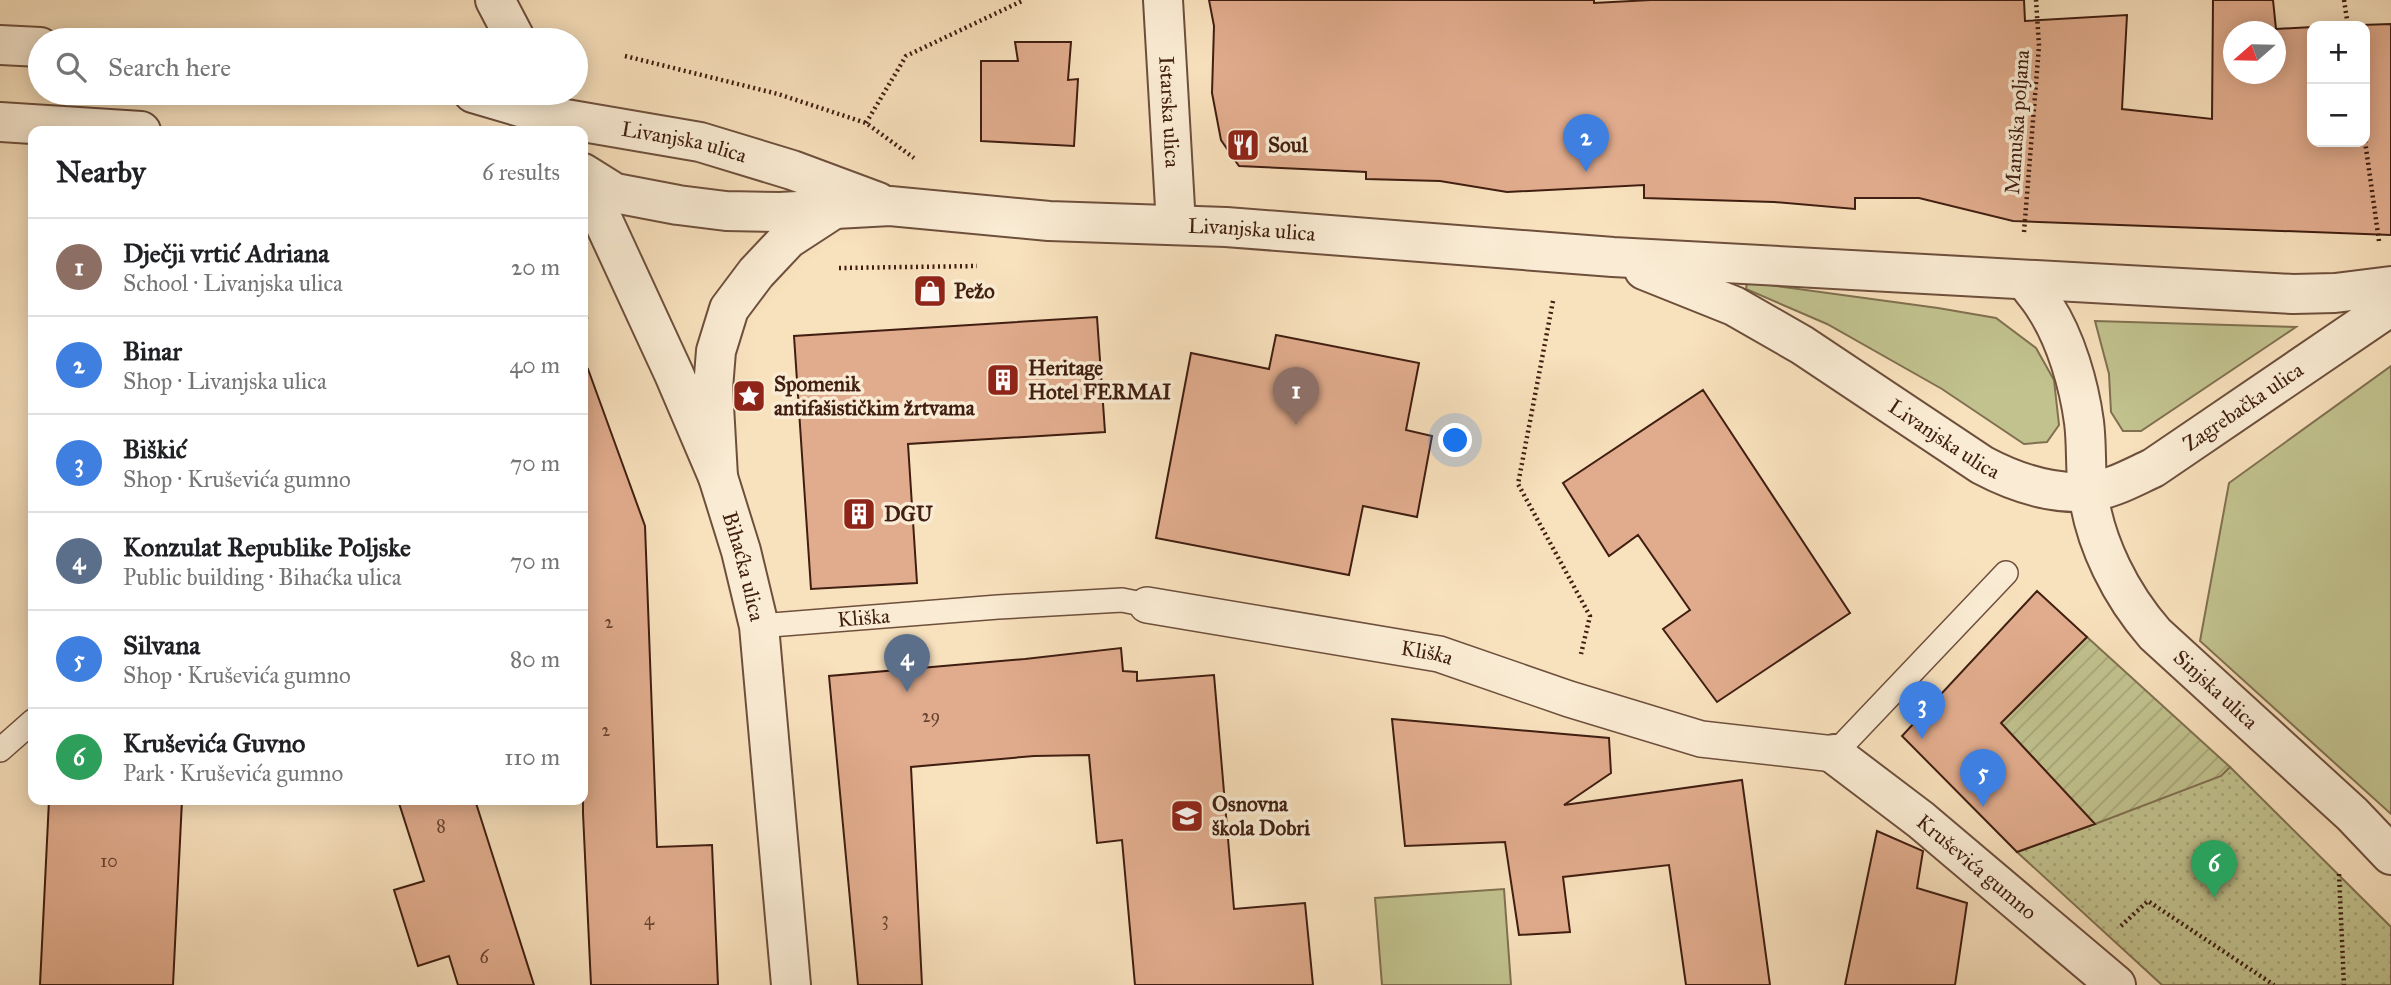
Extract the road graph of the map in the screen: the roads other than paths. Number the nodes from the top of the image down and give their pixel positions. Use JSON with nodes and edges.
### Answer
{"nodes":[{"id":1,"x":495,"y":0,"type":"edge"},
{"id":2,"x":1163,"y":0,"type":"edge"},
{"id":3,"x":510,"y":28,"type":"edge"},
{"id":4,"x":0,"y":45,"type":"edge"},
{"id":5,"x":28,"y":46,"type":"edge"},
{"id":6,"x":519,"y":105,"type":"edge"},
{"id":7,"x":553,"y":114,"type":"edge"},
{"id":8,"x":0,"y":122,"type":"edge"},
{"id":9,"x":63,"y":126,"type":"edge"},
{"id":10,"x":588,"y":178,"type":"edge"},
{"id":11,"x":588,"y":186,"type":"edge"},
{"id":12,"x":890,"y":206,"type":"junction"},
{"id":13,"x":833,"y":210,"type":"junction"},
{"id":14,"x":1176,"y":225,"type":"junction"},
{"id":15,"x":1613,"y":257,"type":"junction"},
{"id":16,"x":2026,"y":281,"type":"junction"},
{"id":17,"x":2391,"y":286,"type":"edge"},
{"id":18,"x":2391,"y":306,"type":"edge"},
{"id":19,"x":718,"y":477,"type":"junction"},
{"id":20,"x":2088,"y":493,"type":"junction"},
{"id":21,"x":2006,"y":573,"type":"dead end"},
{"id":22,"x":1147,"y":605,"type":"joint"},
{"id":23,"x":760,"y":626,"type":"junction"},
{"id":24,"x":28,"y":725,"type":"edge"},
{"id":25,"x":0,"y":750,"type":"edge"},
{"id":26,"x":1834,"y":754,"type":"junction"},
{"id":27,"x":2391,"y":855,"type":"edge"},
{"id":28,"x":790,"y":985,"type":"edge"},
{"id":29,"x":2116,"y":985,"type":"edge"}],
"edges":[{"from":1,"to":3,"type":"street"},
{"from":2,"to":14,"type":"street","name":"Istarska ulica"},
{"from":4,"to":5,"type":"street"},
{"from":6,"to":7,"type":"street","name":"Livanjska ulica"},
{"from":7,"to":12,"type":"street","name":"Livanjska ulica"},
{"from":8,"to":9,"type":"street"},
{"from":10,"to":13,"type":"street","name":"Livanjska ulica"},
{"from":11,"to":19,"type":"street","name":"Bihaćka ulica"},
{"from":12,"to":13,"type":"street","name":"Livanjska ulica"},
{"from":12,"to":14,"type":"street","name":"Livanjska ulica"},
{"from":13,"to":19,"type":"street"},
{"from":14,"to":15,"type":"street","name":"Livanjska ulica"},
{"from":15,"to":16,"type":"street","name":"Livanjska ulica"},
{"from":15,"to":20,"type":"street","name":"Livanjska ulica"},
{"from":16,"to":17,"type":"street","name":"Livanjska ulica"},
{"from":16,"to":20,"type":"street"},
{"from":18,"to":20,"type":"street","name":"Zagrebačka ulica"},
{"from":19,"to":23,"type":"street","name":"Bihaćka ulica"},
{"from":20,"to":27,"type":"street","name":"Sinjska ulica"},
{"from":21,"to":26,"type":"lane"},
{"from":22,"to":23,"type":"lane","name":"Kliška"},
{"from":22,"to":26,"type":"street","name":"Kliška"},
{"from":23,"to":28,"type":"street","name":"Bihaćka ulica"},
{"from":24,"to":25,"type":"lane"},
{"from":26,"to":29,"type":"street","name":"Kruševića gumno"}]}
